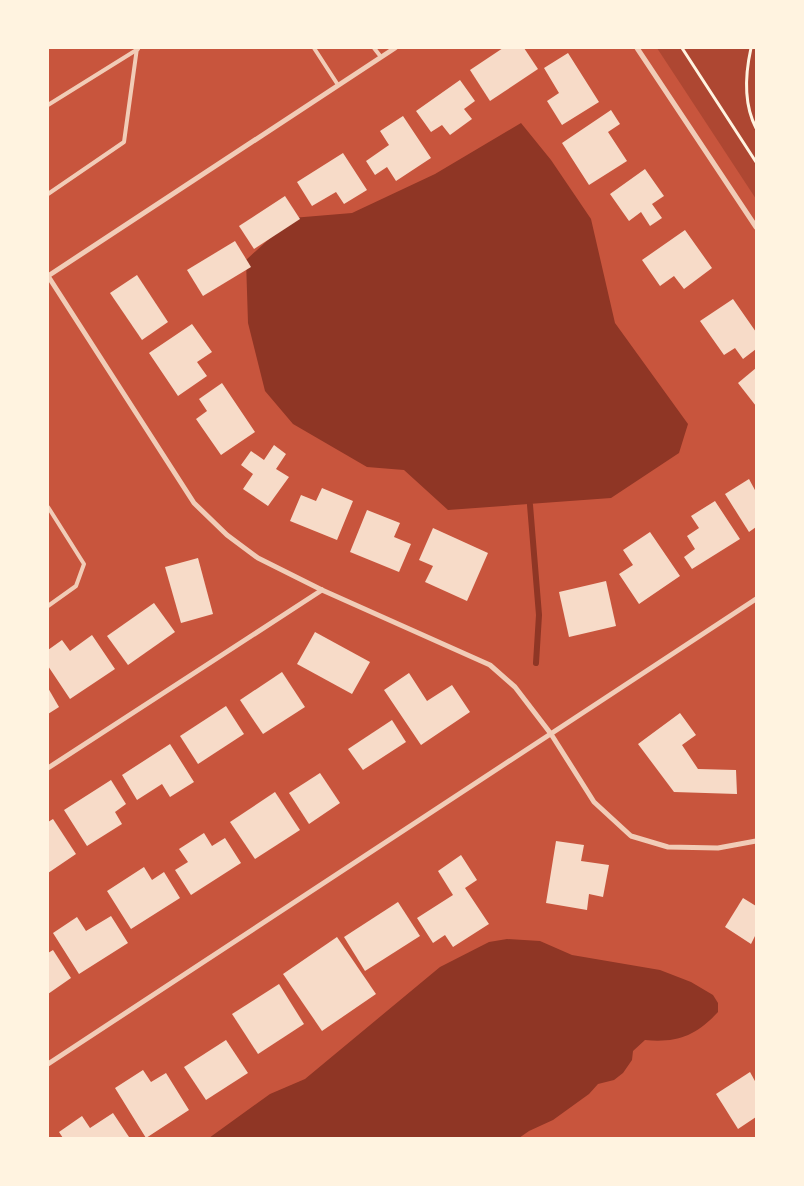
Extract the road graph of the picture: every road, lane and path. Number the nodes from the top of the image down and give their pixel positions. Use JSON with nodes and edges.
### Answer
{"nodes":[{"id":1,"x":138,"y":48,"type":"edge"},
{"id":2,"x":314,"y":48,"type":"edge"},
{"id":3,"x":374,"y":48,"type":"edge"},
{"id":4,"x":395,"y":48,"type":"edge"},
{"id":5,"x":637,"y":48,"type":"edge"},
{"id":6,"x":682,"y":48,"type":"edge"},
{"id":7,"x":751,"y":48,"type":"edge"},
{"id":8,"x":381,"y":57,"type":"junction"},
{"id":9,"x":338,"y":85,"type":"junction"},
{"id":10,"x":48,"y":105,"type":"edge"},
{"id":11,"x":756,"y":128,"type":"edge"},
{"id":12,"x":756,"y":162,"type":"edge"},
{"id":13,"x":48,"y":194,"type":"edge"},
{"id":14,"x":756,"y":227,"type":"edge"},
{"id":15,"x":48,"y":276,"type":"edge"},
{"id":16,"x":48,"y":507,"type":"edge"},
{"id":17,"x":322,"y":590,"type":"junction"},
{"id":18,"x":756,"y":599,"type":"edge"},
{"id":19,"x":48,"y":606,"type":"edge"},
{"id":20,"x":551,"y":734,"type":"junction"},
{"id":21,"x":48,"y":768,"type":"edge"},
{"id":22,"x":756,"y":841,"type":"edge"},
{"id":23,"x":48,"y":1064,"type":"edge"}],
"edges":[{"from":1,"to":10,"type":"lane"},
{"from":1,"to":13,"type":"lane"},
{"from":2,"to":9,"type":"lane"},
{"from":3,"to":8,"type":"lane"},
{"from":4,"to":8,"type":"street"},
{"from":5,"to":14,"type":"street"},
{"from":6,"to":12,"type":"path"},
{"from":7,"to":11,"type":"path"},
{"from":8,"to":9,"type":"street"},
{"from":9,"to":15,"type":"street"},
{"from":15,"to":17,"type":"street"},
{"from":16,"to":19,"type":"lane"},
{"from":17,"to":20,"type":"street"},
{"from":17,"to":21,"type":"street"},
{"from":18,"to":20,"type":"street"},
{"from":20,"to":22,"type":"street"},
{"from":20,"to":23,"type":"street"}]}
